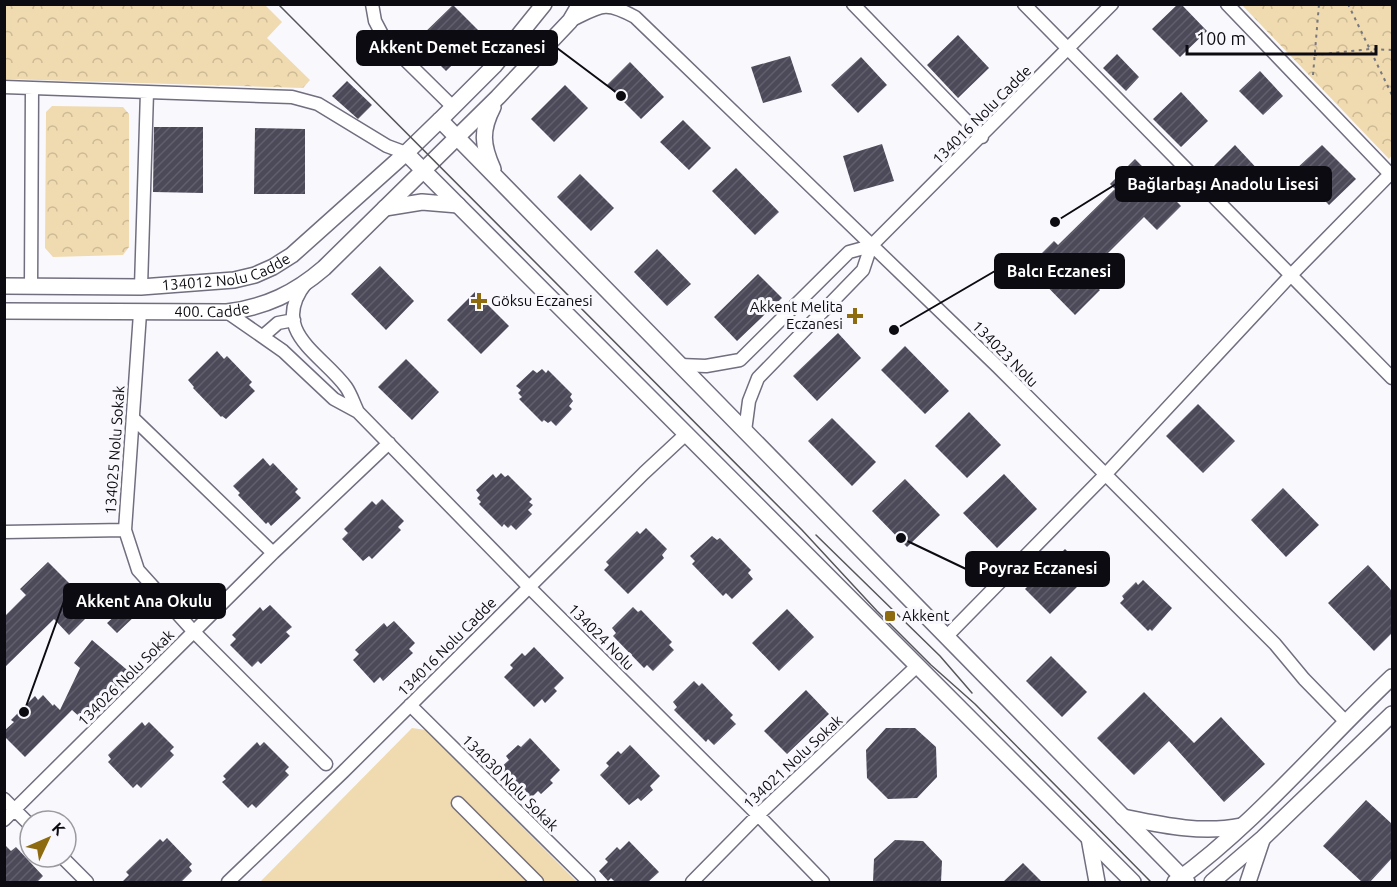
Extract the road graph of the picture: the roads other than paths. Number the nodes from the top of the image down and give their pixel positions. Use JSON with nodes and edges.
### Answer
{"nodes":[{"id":1,"x":372,"y":4,"type":"edge"},
{"id":2,"x":544,"y":4,"type":"edge"},
{"id":3,"x":580,"y":4,"type":"edge"},
{"id":4,"x":629,"y":4,"type":"edge"},
{"id":5,"x":853,"y":4,"type":"edge"},
{"id":6,"x":1024,"y":4,"type":"edge"},
{"id":7,"x":1112,"y":4,"type":"edge"},
{"id":8,"x":1227,"y":4,"type":"edge"},
{"id":9,"x":635,"y":17,"type":"junction"},
{"id":10,"x":570,"y":21,"type":"junction"},
{"id":11,"x":1069,"y":49,"type":"junction"},
{"id":12,"x":4,"y":87,"type":"edge"},
{"id":13,"x":32,"y":88,"type":"junction"},
{"id":14,"x":147,"y":92,"type":"junction"},
{"id":15,"x":498,"y":97,"type":"junction"},
{"id":16,"x":453,"y":107,"type":"junction"},
{"id":17,"x":440,"y":120,"type":"junction"},
{"id":18,"x":456,"y":137,"type":"junction"},
{"id":19,"x":982,"y":137,"type":"junction"},
{"id":20,"x":406,"y":153,"type":"junction"},
{"id":21,"x":424,"y":171,"type":"junction"},
{"id":22,"x":1391,"y":173,"type":"edge"},
{"id":23,"x":498,"y":180,"type":"junction"},
{"id":24,"x":458,"y":205,"type":"junction"},
{"id":25,"x":385,"y":208,"type":"junction"},
{"id":26,"x":871,"y":246,"type":"junction"},
{"id":27,"x":1291,"y":275,"type":"junction"},
{"id":28,"x":306,"y":283,"type":"junction"},
{"id":29,"x":4,"y":286,"type":"edge"},
{"id":30,"x":31,"y":287,"type":"junction"},
{"id":31,"x":141,"y":287,"type":"junction"},
{"id":32,"x":4,"y":311,"type":"edge"},
{"id":33,"x":227,"y":312,"type":"junction"},
{"id":34,"x":140,"y":313,"type":"junction"},
{"id":35,"x":294,"y":320,"type":"junction"},
{"id":36,"x":263,"y":336,"type":"junction"},
{"id":37,"x":680,"y":365,"type":"junction"},
{"id":38,"x":1392,"y":378,"type":"edge"},
{"id":39,"x":358,"y":412,"type":"junction"},
{"id":40,"x":132,"y":418,"type":"junction"},
{"id":41,"x":745,"y":431,"type":"junction"},
{"id":42,"x":687,"y":433,"type":"junction"},
{"id":43,"x":389,"y":443,"type":"junction"},
{"id":44,"x":1104,"y":476,"type":"junction"},
{"id":45,"x":125,"y":530,"type":"junction"},
{"id":46,"x":4,"y":532,"type":"edge"},
{"id":47,"x":273,"y":554,"type":"junction"},
{"id":48,"x":529,"y":587,"type":"junction"},
{"id":49,"x":194,"y":632,"type":"junction"},
{"id":50,"x":946,"y":637,"type":"junction"},
{"id":51,"x":916,"y":667,"type":"junction"},
{"id":52,"x":1392,"y":677,"type":"edge"},
{"id":53,"x":410,"y":705,"type":"junction"},
{"id":54,"x":1392,"y":714,"type":"edge"},
{"id":55,"x":1345,"y":721,"type":"junction"},
{"id":56,"x":326,"y":764,"type":"dead end"},
{"id":57,"x":4,"y":799,"type":"edge"},
{"id":58,"x":458,"y":803,"type":"dead end"},
{"id":59,"x":15,"y":810,"type":"junction"},
{"id":60,"x":18,"y":813,"type":"edge"},
{"id":61,"x":758,"y":815,"type":"junction"},
{"id":62,"x":1123,"y":817,"type":"junction"},
{"id":63,"x":4,"y":820,"type":"edge"},
{"id":64,"x":1244,"y":825,"type":"junction"},
{"id":65,"x":1089,"y":838,"type":"junction"},
{"id":66,"x":1263,"y":838,"type":"junction"},
{"id":67,"x":74,"y":869,"type":"edge"},
{"id":68,"x":1181,"y":881,"type":"edge"},
{"id":69,"x":87,"y":882,"type":"edge"},
{"id":70,"x":228,"y":882,"type":"edge"},
{"id":71,"x":537,"y":882,"type":"edge"},
{"id":72,"x":588,"y":882,"type":"edge"},
{"id":73,"x":692,"y":882,"type":"edge"},
{"id":74,"x":823,"y":882,"type":"edge"},
{"id":75,"x":1097,"y":882,"type":"edge"},
{"id":76,"x":1133,"y":882,"type":"edge"},
{"id":77,"x":1212,"y":882,"type":"edge"},
{"id":78,"x":1248,"y":882,"type":"edge"}],
"edges":[{"from":1,"to":16,"type":"street"},
{"from":2,"to":16,"type":"main road","name":"134012 Nolu Cadde"},
{"from":3,"to":10,"type":"main road"},
{"from":4,"to":9,"type":"street"},
{"from":5,"to":19,"type":"street"},
{"from":6,"to":11,"type":"street"},
{"from":7,"to":11,"type":"street","name":"134016 Nolu Cadde"},
{"from":8,"to":22,"type":"street"},
{"from":9,"to":10,"type":"street"},
{"from":9,"to":26,"type":"street","name":"134023 Nolu"},
{"from":10,"to":15,"type":"main road"},
{"from":11,"to":19,"type":"street","name":"134016 Nolu Cadde"},
{"from":11,"to":27,"type":"street"},
{"from":12,"to":13,"type":"street"},
{"from":13,"to":14,"type":"street"},
{"from":13,"to":30,"type":"street"},
{"from":14,"to":20,"type":"street"},
{"from":14,"to":31,"type":"street"},
{"from":15,"to":18,"type":"main road","name":"400. Cadde"},
{"from":15,"to":23,"type":"main road"},
{"from":16,"to":17,"type":"main road","name":"134012 Nolu Cadde"},
{"from":17,"to":18,"type":"main road"},
{"from":17,"to":20,"type":"main road","name":"134012 Nolu Cadde"},
{"from":18,"to":21,"type":"main road","name":"400. Cadde"},
{"from":18,"to":23,"type":"main road"},
{"from":19,"to":26,"type":"street","name":"134016 Nolu Cadde"},
{"from":20,"to":21,"type":"main road"},
{"from":20,"to":31,"type":"main road","name":"134012 Nolu Cadde"},
{"from":21,"to":24,"type":"main road"},
{"from":21,"to":25,"type":"main road","name":"400. Cadde"},
{"from":22,"to":27,"type":"street"},
{"from":23,"to":37,"type":"main road"},
{"from":24,"to":25,"type":"main road"},
{"from":24,"to":42,"type":"main road"},
{"from":25,"to":28,"type":"main road","name":"400. Cadde"},
{"from":26,"to":37,"type":"street"},
{"from":26,"to":41,"type":"street"},
{"from":26,"to":44,"type":"street","name":"134023 Nolu"},
{"from":27,"to":38,"type":"street"},
{"from":27,"to":44,"type":"street"},
{"from":28,"to":33,"type":"main road","name":"400. Cadde"},
{"from":28,"to":35,"type":"street"},
{"from":29,"to":30,"type":"main road","name":"134012 Nolu Cadde"},
{"from":30,"to":31,"type":"main road","name":"134012 Nolu Cadde"},
{"from":32,"to":34,"type":"main road","name":"400. Cadde"},
{"from":33,"to":34,"type":"main road","name":"400. Cadde"},
{"from":33,"to":36,"type":"street","name":"134024 Nolu"},
{"from":34,"to":40,"type":"street","name":"134025 Nolu Sokak"},
{"from":35,"to":36,"type":"street"},
{"from":35,"to":39,"type":"street","name":"134024 Nolu"},
{"from":36,"to":39,"type":"street","name":"134024 Nolu"},
{"from":37,"to":41,"type":"main road"},
{"from":39,"to":43,"type":"street","name":"134024 Nolu"},
{"from":40,"to":45,"type":"street","name":"134025 Nolu Sokak"},
{"from":40,"to":47,"type":"street"},
{"from":41,"to":50,"type":"main road"},
{"from":42,"to":48,"type":"street","name":"134016 Nolu Cadde"},
{"from":42,"to":51,"type":"main road"},
{"from":43,"to":47,"type":"street","name":"134026 Nolu Sokak"},
{"from":43,"to":48,"type":"street","name":"134024 Nolu"},
{"from":44,"to":50,"type":"street"},
{"from":44,"to":55,"type":"street","name":"134023 Nolu"},
{"from":45,"to":46,"type":"street"},
{"from":45,"to":49,"type":"street","name":"134025 Nolu Sokak"},
{"from":47,"to":49,"type":"street","name":"134026 Nolu Sokak"},
{"from":48,"to":53,"type":"street","name":"134016 Nolu Cadde"},
{"from":48,"to":61,"type":"street","name":"134024 Nolu"},
{"from":49,"to":56,"type":"street","name":"134025 Nolu Sokak"},
{"from":49,"to":59,"type":"street","name":"134026 Nolu Sokak"},
{"from":50,"to":62,"type":"main road"},
{"from":51,"to":61,"type":"street","name":"134021 Nolu Sokak"},
{"from":51,"to":65,"type":"main road"},
{"from":52,"to":55,"type":"main road"},
{"from":53,"to":70,"type":"street","name":"134016 Nolu Cadde"},
{"from":53,"to":72,"type":"street","name":"134030 Nolu Sokak"},
{"from":54,"to":66,"type":"main road"},
{"from":55,"to":64,"type":"main road"},
{"from":57,"to":59,"type":"street"},
{"from":58,"to":71,"type":"street"},
{"from":59,"to":60,"type":"street"},
{"from":59,"to":63,"type":"street","name":"134026 Nolu Sokak"},
{"from":61,"to":73,"type":"street","name":"134021 Nolu Sokak"},
{"from":61,"to":74,"type":"street","name":"134024 Nolu"},
{"from":62,"to":64,"type":"main road"},
{"from":62,"to":68,"type":"main road"},
{"from":64,"to":68,"type":"main road"},
{"from":65,"to":75,"type":"main road"},
{"from":65,"to":76,"type":"main road"},
{"from":66,"to":77,"type":"main road"},
{"from":66,"to":78,"type":"main road"},
{"from":67,"to":69,"type":"street"}]}
